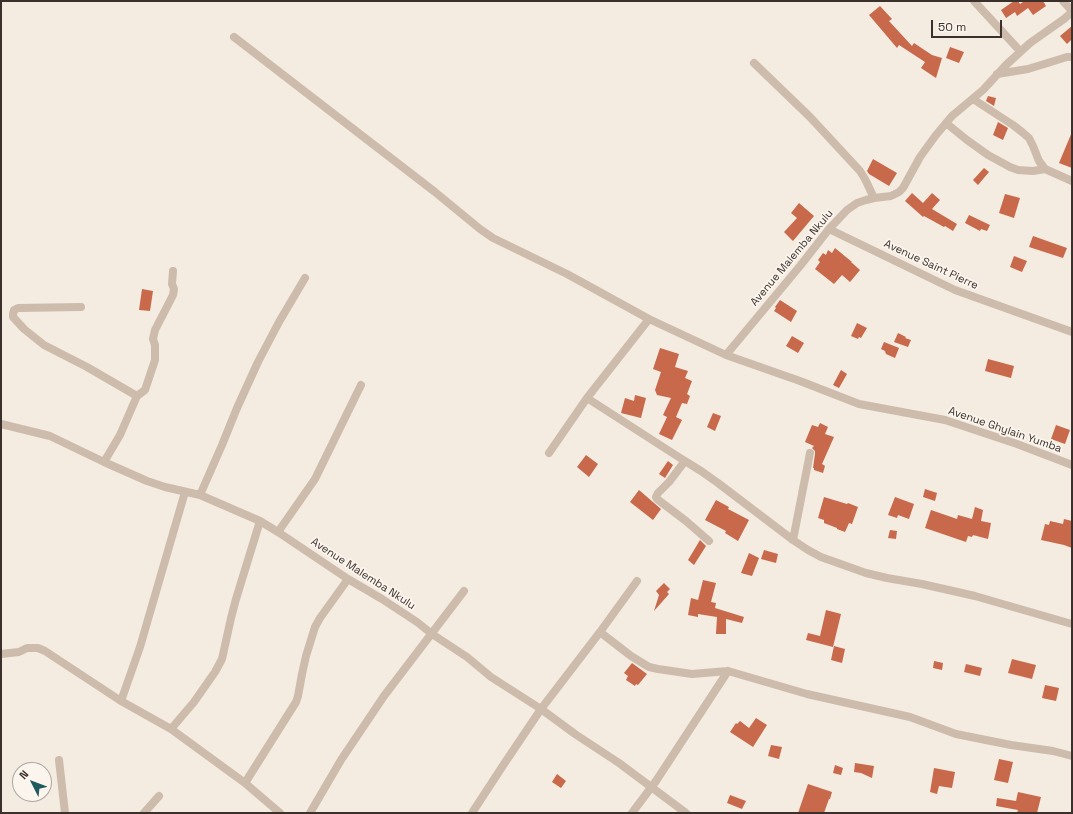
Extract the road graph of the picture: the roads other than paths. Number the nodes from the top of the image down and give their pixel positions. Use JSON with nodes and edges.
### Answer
{"nodes":[{"id":1,"x":974,"y":1,"type":"edge"},
{"id":2,"x":1063,"y":1,"type":"edge"},
{"id":3,"x":1072,"y":11,"type":"edge"},
{"id":4,"x":234,"y":37,"type":"dead end"},
{"id":5,"x":1020,"y":51,"type":"junction"},
{"id":6,"x":1072,"y":57,"type":"edge"},
{"id":7,"x":754,"y":62,"type":"dead end"},
{"id":8,"x":997,"y":74,"type":"junction"},
{"id":9,"x":973,"y":99,"type":"junction"},
{"id":10,"x":946,"y":123,"type":"junction"},
{"id":11,"x":1045,"y":169,"type":"junction"},
{"id":12,"x":1072,"y":181,"type":"edge"},
{"id":13,"x":874,"y":198,"type":"junction"},
{"id":14,"x":828,"y":229,"type":"junction"},
{"id":15,"x":173,"y":271,"type":"dead end"},
{"id":16,"x":305,"y":278,"type":"dead end"},
{"id":17,"x":81,"y":307,"type":"dead end"},
{"id":18,"x":649,"y":319,"type":"junction"},
{"id":19,"x":1072,"y":332,"type":"edge"},
{"id":20,"x":726,"y":355,"type":"junction"},
{"id":21,"x":361,"y":385,"type":"dead end"},
{"id":22,"x":137,"y":396,"type":"junction"},
{"id":23,"x":587,"y":398,"type":"junction"},
{"id":24,"x":1,"y":424,"type":"edge"},
{"id":25,"x":549,"y":453,"type":"dead end"},
{"id":26,"x":810,"y":453,"type":"dead end"},
{"id":27,"x":685,"y":461,"type":"junction"},
{"id":28,"x":104,"y":462,"type":"junction"},
{"id":29,"x":1072,"y":465,"type":"edge"},
{"id":30,"x":185,"y":492,"type":"junction"},
{"id":31,"x":200,"y":495,"type":"junction"},
{"id":32,"x":260,"y":521,"type":"junction"},
{"id":33,"x":278,"y":532,"type":"junction"},
{"id":34,"x":793,"y":540,"type":"junction"},
{"id":35,"x":709,"y":541,"type":"dead end"},
{"id":36,"x":348,"y":579,"type":"junction"},
{"id":37,"x":636,"y":581,"type":"dead end"},
{"id":38,"x":464,"y":591,"type":"dead end"},
{"id":39,"x":1072,"y":624,"type":"edge"},
{"id":40,"x":600,"y":632,"type":"junction"},
{"id":41,"x":432,"y":634,"type":"junction"},
{"id":42,"x":1,"y":654,"type":"edge"},
{"id":43,"x":728,"y":671,"type":"junction"},
{"id":44,"x":121,"y":701,"type":"junction"},
{"id":45,"x":541,"y":709,"type":"junction"},
{"id":46,"x":171,"y":729,"type":"junction"},
{"id":47,"x":1072,"y":756,"type":"edge"},
{"id":48,"x":59,"y":760,"type":"dead end"},
{"id":49,"x":245,"y":783,"type":"junction"},
{"id":50,"x":652,"y":787,"type":"junction"},
{"id":51,"x":159,"y":796,"type":"dead end"},
{"id":52,"x":65,"y":813,"type":"edge"},
{"id":53,"x":144,"y":813,"type":"edge"},
{"id":54,"x":280,"y":813,"type":"edge"},
{"id":55,"x":310,"y":813,"type":"edge"},
{"id":56,"x":472,"y":813,"type":"edge"},
{"id":57,"x":632,"y":813,"type":"edge"},
{"id":58,"x":686,"y":813,"type":"edge"}],
"edges":[{"from":1,"to":5,"type":"street"},
{"from":2,"to":3,"type":"street"},
{"from":3,"to":5,"type":"street","name":"Avenue Malemba Nkulu"},
{"from":4,"to":18,"type":"street","name":"Avenue Ghylain Yumba"},
{"from":5,"to":8,"type":"street","name":"Avenue Malemba Nkulu"},
{"from":6,"to":8,"type":"street"},
{"from":7,"to":13,"type":"street"},
{"from":8,"to":9,"type":"street","name":"Avenue Malemba Nkulu"},
{"from":9,"to":10,"type":"street","name":"Avenue Malemba Nkulu"},
{"from":9,"to":11,"type":"street"},
{"from":10,"to":11,"type":"street"},
{"from":10,"to":13,"type":"street","name":"Avenue Malemba Nkulu"},
{"from":11,"to":12,"type":"street"},
{"from":13,"to":14,"type":"street","name":"Avenue Malemba Nkulu"},
{"from":14,"to":19,"type":"street","name":"Avenue Saint Pierre"},
{"from":14,"to":20,"type":"street","name":"Avenue Malemba Nkulu"},
{"from":15,"to":22,"type":"street"},
{"from":16,"to":31,"type":"street"},
{"from":17,"to":22,"type":"street"},
{"from":18,"to":20,"type":"street","name":"Avenue Ghylain Yumba"},
{"from":18,"to":23,"type":"street"},
{"from":20,"to":29,"type":"street","name":"Avenue Ghylain Yumba"},
{"from":21,"to":33,"type":"street"},
{"from":22,"to":28,"type":"street"},
{"from":23,"to":25,"type":"street"},
{"from":23,"to":27,"type":"street"},
{"from":24,"to":28,"type":"street","name":"Avenue Malemba Nkulu"},
{"from":26,"to":34,"type":"street"},
{"from":27,"to":34,"type":"street"},
{"from":27,"to":35,"type":"street"},
{"from":28,"to":30,"type":"street","name":"Avenue Malemba Nkulu"},
{"from":30,"to":31,"type":"street","name":"Avenue Malemba Nkulu"},
{"from":30,"to":44,"type":"street"},
{"from":31,"to":32,"type":"street","name":"Avenue Malemba Nkulu"},
{"from":32,"to":33,"type":"street","name":"Avenue Malemba Nkulu"},
{"from":32,"to":46,"type":"street"},
{"from":33,"to":36,"type":"street","name":"Avenue Malemba Nkulu"},
{"from":34,"to":39,"type":"street"},
{"from":36,"to":41,"type":"street","name":"Avenue Malemba Nkulu"},
{"from":36,"to":49,"type":"street"},
{"from":37,"to":40,"type":"street"},
{"from":38,"to":41,"type":"street"},
{"from":40,"to":43,"type":"street"},
{"from":40,"to":45,"type":"street"},
{"from":41,"to":45,"type":"street","name":"Avenue Malemba Nkulu"},
{"from":41,"to":55,"type":"street"},
{"from":42,"to":44,"type":"street"},
{"from":43,"to":47,"type":"street"},
{"from":43,"to":50,"type":"street"},
{"from":44,"to":46,"type":"street"},
{"from":45,"to":50,"type":"street","name":"Avenue Malemba Nkulu"},
{"from":45,"to":56,"type":"street"},
{"from":46,"to":49,"type":"street"},
{"from":48,"to":52,"type":"street"},
{"from":49,"to":54,"type":"street"},
{"from":50,"to":57,"type":"street"},
{"from":50,"to":58,"type":"street","name":"Avenue Malemba Nkulu"},
{"from":51,"to":53,"type":"street"}]}
